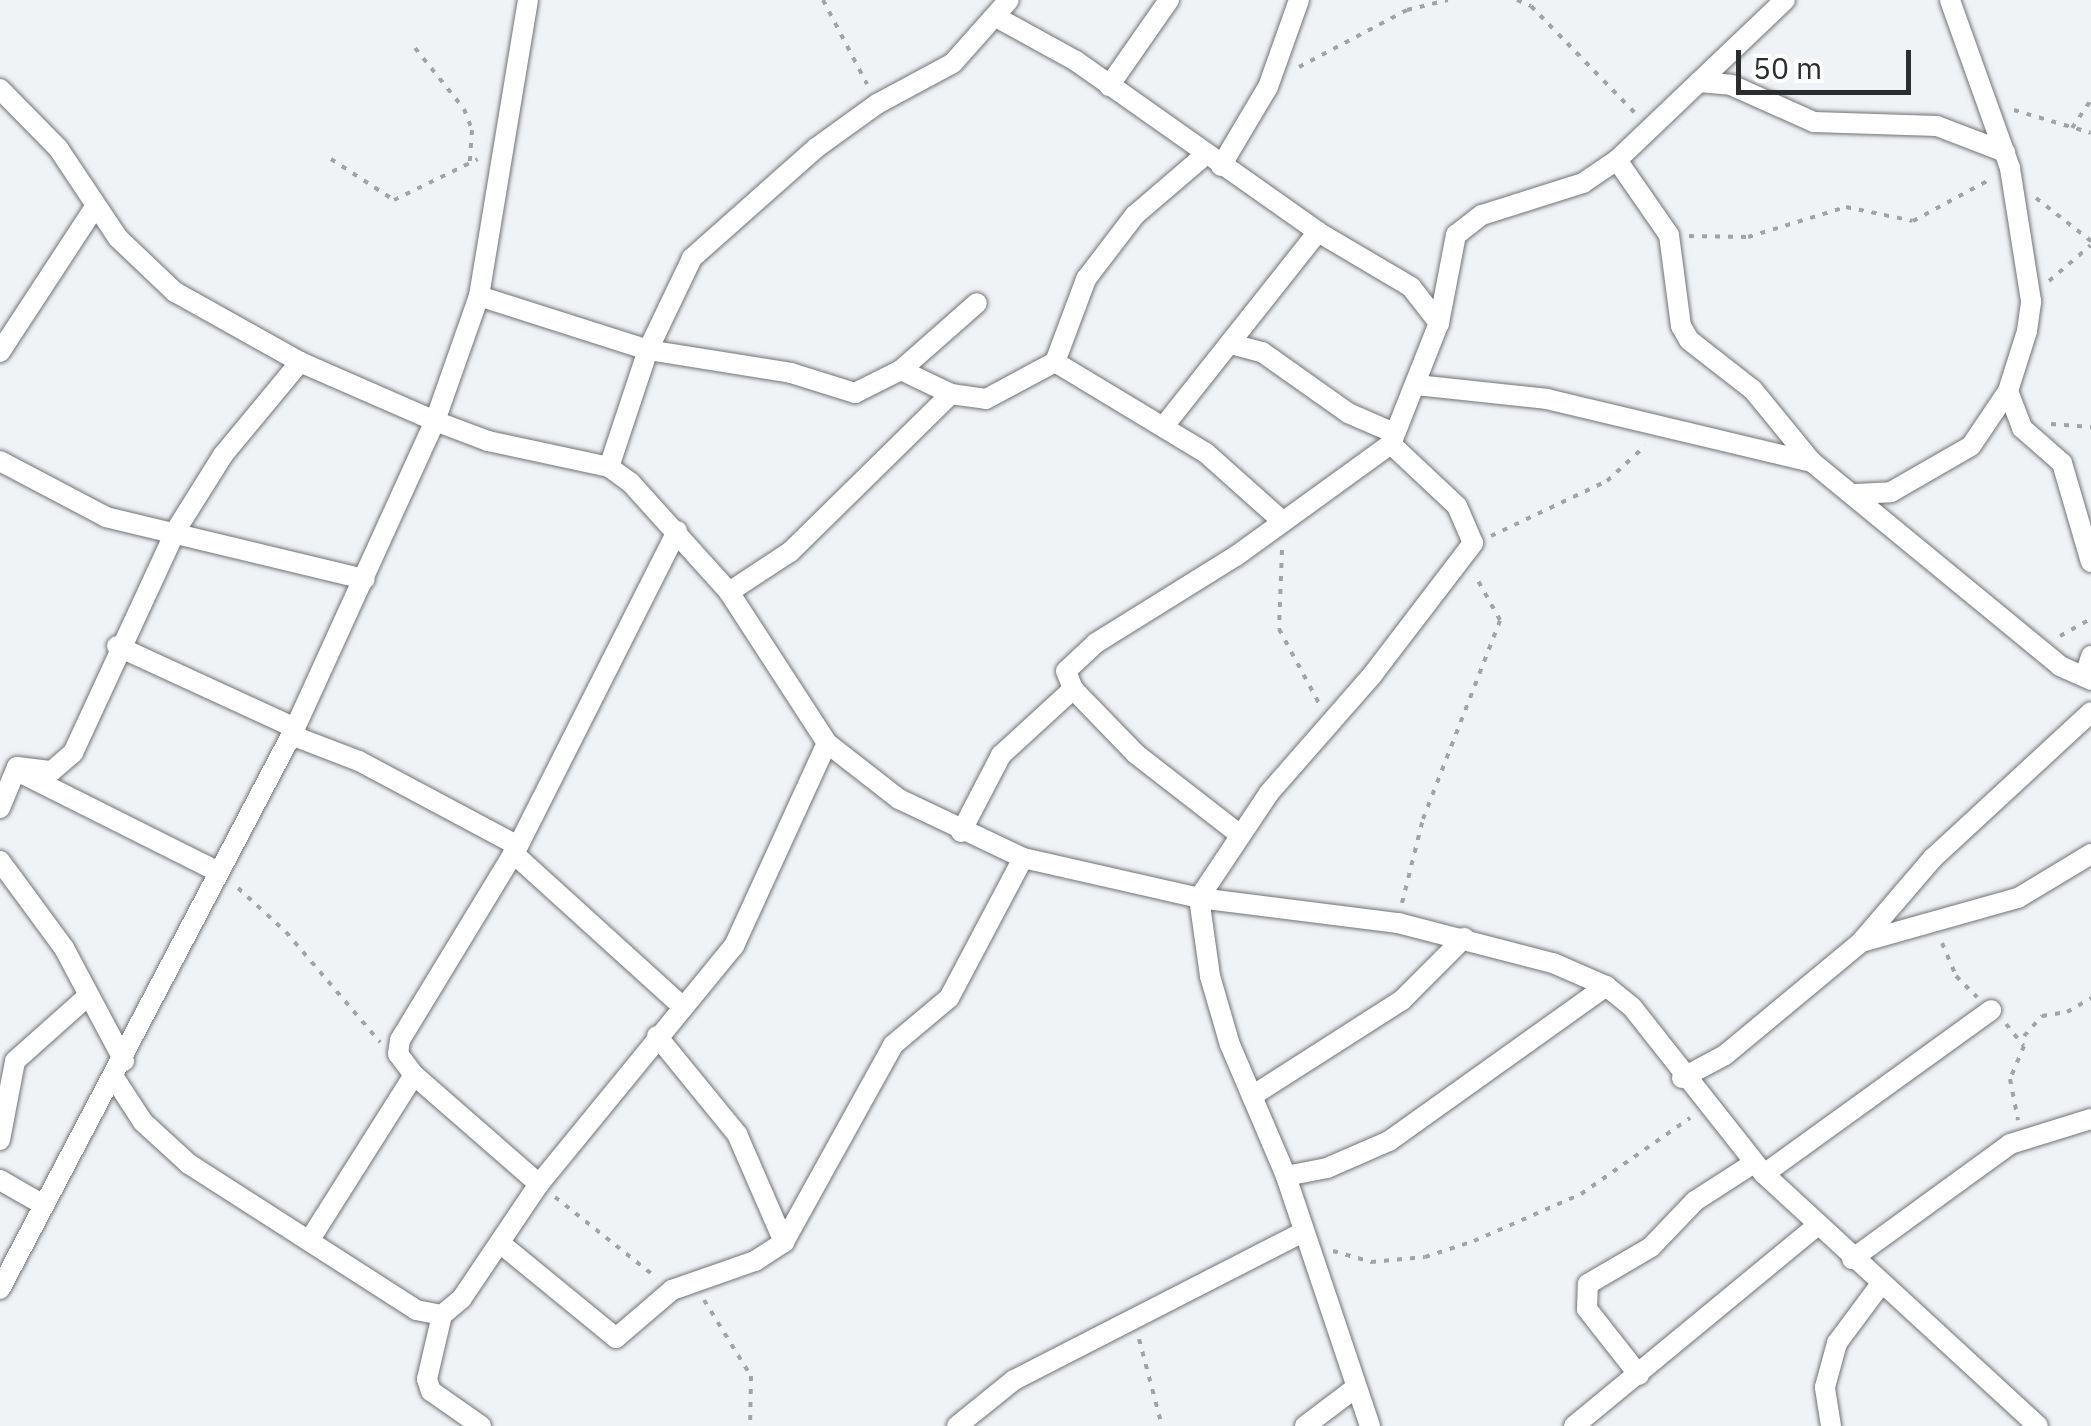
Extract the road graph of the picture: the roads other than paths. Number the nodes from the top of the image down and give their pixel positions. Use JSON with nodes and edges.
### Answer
{"nodes":[{"id":1,"x":528,"y":0,"type":"edge"},
{"id":2,"x":1169,"y":0,"type":"edge"},
{"id":3,"x":1299,"y":0,"type":"edge"},
{"id":4,"x":1785,"y":0,"type":"edge"},
{"id":5,"x":1950,"y":0,"type":"edge"},
{"id":6,"x":1003,"y":9,"type":"edge"},
{"id":7,"x":1698,"y":82,"type":"junction"},
{"id":8,"x":1110,"y":86,"type":"junction"},
{"id":9,"x":0,"y":90,"type":"edge"},
{"id":10,"x":1617,"y":160,"type":"junction"},
{"id":11,"x":1213,"y":161,"type":"junction"},
{"id":12,"x":2009,"y":166,"type":"junction"},
{"id":13,"x":95,"y":206,"type":"junction"},
{"id":14,"x":1318,"y":232,"type":"junction"},
{"id":15,"x":479,"y":296,"type":"junction"},
{"id":16,"x":977,"y":303,"type":"dead end"},
{"id":17,"x":1439,"y":323,"type":"junction"},
{"id":18,"x":1235,"y":345,"type":"junction"},
{"id":19,"x":648,"y":350,"type":"junction"},
{"id":20,"x":0,"y":352,"type":"edge"},
{"id":21,"x":300,"y":362,"type":"junction"},
{"id":22,"x":1055,"y":362,"type":"junction"},
{"id":23,"x":901,"y":370,"type":"junction"},
{"id":24,"x":1418,"y":386,"type":"junction"},
{"id":25,"x":2008,"y":391,"type":"junction"},
{"id":26,"x":951,"y":394,"type":"junction"},
{"id":27,"x":434,"y":421,"type":"junction"},
{"id":28,"x":1164,"y":426,"type":"junction"},
{"id":29,"x":1392,"y":439,"type":"junction"},
{"id":30,"x":0,"y":460,"type":"edge"},
{"id":31,"x":1812,"y":462,"type":"junction"},
{"id":32,"x":609,"y":467,"type":"junction"},
{"id":33,"x":1856,"y":494,"type":"junction"},
{"id":34,"x":1280,"y":520,"type":"junction"},
{"id":35,"x":176,"y":530,"type":"junction"},
{"id":36,"x":676,"y":532,"type":"junction"},
{"id":37,"x":2091,"y":562,"type":"edge"},
{"id":38,"x":365,"y":579,"type":"junction"},
{"id":39,"x":729,"y":592,"type":"junction"},
{"id":40,"x":117,"y":646,"type":"junction"},
{"id":41,"x":2089,"y":671,"type":"edge"},
{"id":42,"x":1072,"y":689,"type":"junction"},
{"id":43,"x":2091,"y":712,"type":"edge"},
{"id":44,"x":293,"y":731,"type":"junction"},
{"id":45,"x":827,"y":743,"type":"junction"},
{"id":46,"x":15,"y":770,"type":"junction"},
{"id":47,"x":0,"y":808,"type":"edge"},
{"id":48,"x":962,"y":832,"type":"junction"},
{"id":49,"x":1239,"y":834,"type":"junction"},
{"id":50,"x":516,"y":849,"type":"junction"},
{"id":51,"x":2091,"y":854,"type":"edge"},
{"id":52,"x":1023,"y":858,"type":"junction"},
{"id":53,"x":0,"y":860,"type":"edge"},
{"id":54,"x":2080,"y":870,"type":"edge"},
{"id":55,"x":218,"y":872,"type":"junction"},
{"id":56,"x":1199,"y":898,"type":"junction"},
{"id":57,"x":1464,"y":938,"type":"junction"},
{"id":58,"x":1861,"y":942,"type":"junction"},
{"id":59,"x":1606,"y":986,"type":"junction"},
{"id":60,"x":89,"y":996,"type":"junction"},
{"id":61,"x":682,"y":1006,"type":"junction"},
{"id":62,"x":1991,"y":1010,"type":"dead end"},
{"id":63,"x":657,"y":1036,"type":"junction"},
{"id":64,"x":119,"y":1070,"type":"junction"},
{"id":65,"x":414,"y":1075,"type":"junction"},
{"id":66,"x":1682,"y":1078,"type":"junction"},
{"id":67,"x":1252,"y":1096,"type":"junction"},
{"id":68,"x":2091,"y":1119,"type":"edge"},
{"id":69,"x":0,"y":1140,"type":"edge"},
{"id":70,"x":1759,"y":1169,"type":"junction"},
{"id":71,"x":1286,"y":1176,"type":"junction"},
{"id":72,"x":0,"y":1180,"type":"edge"},
{"id":73,"x":539,"y":1184,"type":"junction"},
{"id":74,"x":40,"y":1203,"type":"junction"},
{"id":75,"x":1817,"y":1226,"type":"junction"},
{"id":76,"x":1304,"y":1235,"type":"junction"},
{"id":77,"x":310,"y":1241,"type":"junction"},
{"id":78,"x":500,"y":1242,"type":"junction"},
{"id":79,"x":784,"y":1242,"type":"junction"},
{"id":80,"x":1852,"y":1258,"type":"junction"},
{"id":81,"x":1880,"y":1285,"type":"junction"},
{"id":82,"x":0,"y":1289,"type":"edge"},
{"id":83,"x":442,"y":1316,"type":"junction"},
{"id":84,"x":1640,"y":1375,"type":"junction"},
{"id":85,"x":1354,"y":1389,"type":"junction"},
{"id":86,"x":480,"y":1426,"type":"edge"},
{"id":87,"x":957,"y":1426,"type":"edge"},
{"id":88,"x":1306,"y":1426,"type":"edge"},
{"id":89,"x":1370,"y":1426,"type":"edge"},
{"id":90,"x":1574,"y":1426,"type":"edge"},
{"id":91,"x":1831,"y":1426,"type":"edge"},
{"id":92,"x":2038,"y":1426,"type":"edge"}],
"edges":[{"from":1,"to":15,"type":"street"},
{"from":2,"to":8,"type":"street"},
{"from":3,"to":11,"type":"street"},
{"from":4,"to":7,"type":"street"},
{"from":5,"to":12,"type":"street"},
{"from":6,"to":8,"type":"street"},
{"from":6,"to":19,"type":"street"},
{"from":7,"to":10,"type":"street"},
{"from":7,"to":12,"type":"street"},
{"from":8,"to":11,"type":"street"},
{"from":9,"to":13,"type":"street"},
{"from":10,"to":17,"type":"street"},
{"from":10,"to":31,"type":"street"},
{"from":11,"to":14,"type":"street"},
{"from":11,"to":22,"type":"street"},
{"from":12,"to":25,"type":"street"},
{"from":13,"to":20,"type":"street"},
{"from":13,"to":21,"type":"street"},
{"from":14,"to":17,"type":"street"},
{"from":14,"to":18,"type":"street"},
{"from":15,"to":19,"type":"street"},
{"from":15,"to":27,"type":"street"},
{"from":16,"to":23,"type":"street"},
{"from":17,"to":24,"type":"street"},
{"from":18,"to":28,"type":"street"},
{"from":18,"to":29,"type":"street"},
{"from":19,"to":23,"type":"street"},
{"from":19,"to":32,"type":"street"},
{"from":21,"to":27,"type":"street"},
{"from":21,"to":35,"type":"street"},
{"from":22,"to":26,"type":"street"},
{"from":22,"to":28,"type":"street"},
{"from":23,"to":26,"type":"street"},
{"from":24,"to":29,"type":"street"},
{"from":24,"to":31,"type":"street"},
{"from":25,"to":33,"type":"street"},
{"from":25,"to":37,"type":"street"},
{"from":26,"to":39,"type":"street"},
{"from":27,"to":32,"type":"street"},
{"from":27,"to":38,"type":"street"},
{"from":28,"to":34,"type":"street"},
{"from":29,"to":34,"type":"street"},
{"from":29,"to":49,"type":"street"},
{"from":30,"to":35,"type":"street"},
{"from":31,"to":33,"type":"street"},
{"from":32,"to":36,"type":"street"},
{"from":33,"to":41,"type":"street"},
{"from":34,"to":42,"type":"street"},
{"from":35,"to":38,"type":"street"},
{"from":35,"to":40,"type":"street"},
{"from":36,"to":39,"type":"street"},
{"from":36,"to":50,"type":"street"},
{"from":38,"to":44,"type":"street"},
{"from":39,"to":45,"type":"street"},
{"from":40,"to":44,"type":"street"},
{"from":40,"to":46,"type":"street"},
{"from":42,"to":48,"type":"street"},
{"from":42,"to":49,"type":"street"},
{"from":43,"to":58,"type":"street"},
{"from":44,"to":50,"type":"street"},
{"from":44,"to":55,"type":"street"},
{"from":45,"to":48,"type":"street"},
{"from":45,"to":61,"type":"street"},
{"from":46,"to":47,"type":"street"},
{"from":46,"to":55,"type":"street"},
{"from":48,"to":52,"type":"street"},
{"from":49,"to":56,"type":"street"},
{"from":50,"to":61,"type":"street"},
{"from":50,"to":65,"type":"street"},
{"from":51,"to":54,"type":"street"},
{"from":52,"to":56,"type":"street"},
{"from":52,"to":79,"type":"street"},
{"from":53,"to":60,"type":"street"},
{"from":54,"to":58,"type":"street"},
{"from":55,"to":64,"type":"street"},
{"from":56,"to":57,"type":"street"},
{"from":56,"to":67,"type":"street"},
{"from":57,"to":59,"type":"street"},
{"from":57,"to":67,"type":"street"},
{"from":58,"to":66,"type":"street"},
{"from":59,"to":66,"type":"street"},
{"from":59,"to":71,"type":"street"},
{"from":60,"to":64,"type":"street"},
{"from":60,"to":69,"type":"street"},
{"from":61,"to":63,"type":"street"},
{"from":62,"to":70,"type":"street"},
{"from":63,"to":73,"type":"street"},
{"from":63,"to":79,"type":"street"},
{"from":64,"to":74,"type":"street"},
{"from":64,"to":77,"type":"street"},
{"from":65,"to":73,"type":"street"},
{"from":65,"to":77,"type":"street"},
{"from":66,"to":70,"type":"street"},
{"from":67,"to":71,"type":"street"},
{"from":68,"to":80,"type":"street"},
{"from":70,"to":75,"type":"street"},
{"from":70,"to":84,"type":"street"},
{"from":71,"to":76,"type":"street"},
{"from":72,"to":74,"type":"street"},
{"from":73,"to":78,"type":"street"},
{"from":74,"to":82,"type":"street"},
{"from":75,"to":80,"type":"street"},
{"from":75,"to":84,"type":"street"},
{"from":76,"to":85,"type":"street"},
{"from":76,"to":87,"type":"street"},
{"from":77,"to":83,"type":"street"},
{"from":78,"to":79,"type":"street"},
{"from":78,"to":83,"type":"street"},
{"from":80,"to":81,"type":"street"},
{"from":81,"to":91,"type":"street"},
{"from":81,"to":92,"type":"street"},
{"from":83,"to":86,"type":"street"},
{"from":84,"to":90,"type":"street"},
{"from":85,"to":88,"type":"street"},
{"from":85,"to":89,"type":"street"}]}
